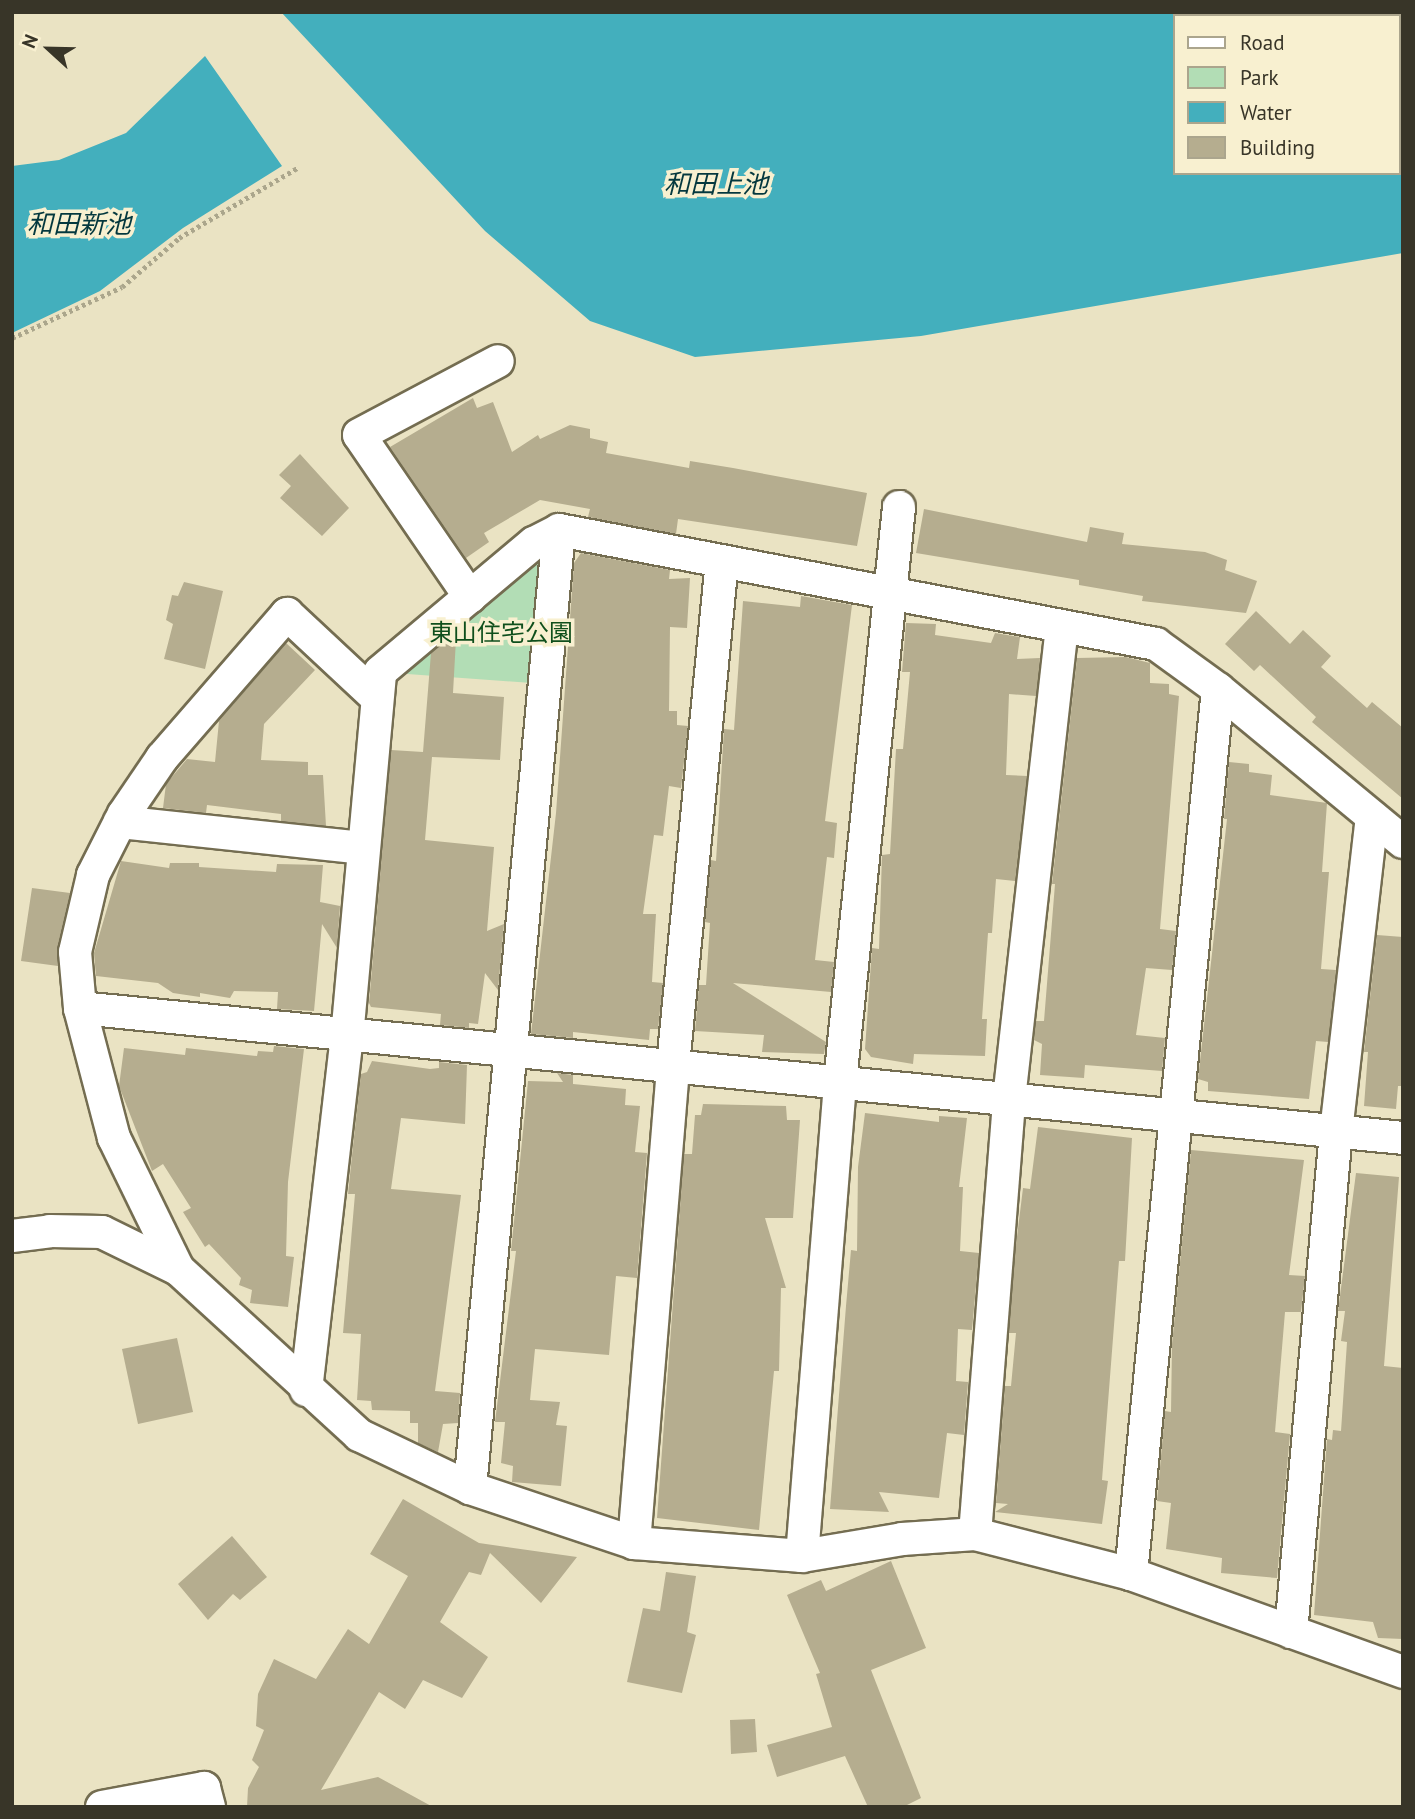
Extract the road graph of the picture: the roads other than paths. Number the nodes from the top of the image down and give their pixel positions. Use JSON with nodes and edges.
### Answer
{"nodes":[{"id":1,"x":498,"y":361,"type":"dead end"},
{"id":2,"x":899,"y":507,"type":"dead end"},
{"id":3,"x":559,"y":530,"type":"junction"},
{"id":4,"x":722,"y":561,"type":"junction"},
{"id":5,"x":889,"y":590,"type":"junction"},
{"id":6,"x":470,"y":597,"type":"junction"},
{"id":7,"x":1062,"y":627,"type":"junction"},
{"id":8,"x":1217,"y":689,"type":"junction"},
{"id":9,"x":376,"y":697,"type":"junction"},
{"id":10,"x":1372,"y":817,"type":"junction"},
{"id":11,"x":120,"y":822,"type":"junction"},
{"id":12,"x":1403,"y":842,"type":"edge"},
{"id":13,"x":363,"y":848,"type":"junction"},
{"id":14,"x":80,"y":1008,"type":"junction"},
{"id":15,"x":348,"y":1037,"type":"junction"},
{"id":16,"x":512,"y":1051,"type":"junction"},
{"id":17,"x":673,"y":1065,"type":"junction"},
{"id":18,"x":840,"y":1082,"type":"junction"},
{"id":19,"x":1009,"y":1099,"type":"junction"},
{"id":20,"x":1175,"y":1115,"type":"junction"},
{"id":21,"x":1336,"y":1132,"type":"junction"},
{"id":22,"x":1403,"y":1138,"type":"edge"},
{"id":23,"x":12,"y":1236,"type":"edge"},
{"id":24,"x":178,"y":1269,"type":"junction"},
{"id":25,"x":306,"y":1390,"type":"junction"},
{"id":26,"x":470,"y":1488,"type":"junction"},
{"id":27,"x":975,"y":1534,"type":"junction"},
{"id":28,"x":634,"y":1543,"type":"junction"},
{"id":29,"x":802,"y":1556,"type":"junction"},
{"id":30,"x":1131,"y":1574,"type":"junction"},
{"id":31,"x":1291,"y":1632,"type":"junction"},
{"id":32,"x":1403,"y":1672,"type":"edge"},
{"id":33,"x":102,"y":1807,"type":"edge"},
{"id":34,"x":209,"y":1807,"type":"edge"}],
"edges":[{"from":1,"to":6,"type":"street"},
{"from":2,"to":5,"type":"street"},
{"from":3,"to":4,"type":"street"},
{"from":3,"to":6,"type":"street"},
{"from":3,"to":16,"type":"street"},
{"from":4,"to":5,"type":"street"},
{"from":4,"to":17,"type":"street"},
{"from":5,"to":7,"type":"street"},
{"from":5,"to":18,"type":"street"},
{"from":6,"to":9,"type":"street"},
{"from":7,"to":8,"type":"street"},
{"from":7,"to":19,"type":"street"},
{"from":8,"to":10,"type":"street"},
{"from":8,"to":20,"type":"street"},
{"from":9,"to":11,"type":"street"},
{"from":9,"to":13,"type":"street"},
{"from":10,"to":12,"type":"street"},
{"from":10,"to":21,"type":"street"},
{"from":11,"to":13,"type":"street"},
{"from":11,"to":14,"type":"street"},
{"from":13,"to":15,"type":"street"},
{"from":14,"to":15,"type":"street"},
{"from":14,"to":24,"type":"street"},
{"from":15,"to":16,"type":"street"},
{"from":15,"to":25,"type":"street"},
{"from":16,"to":17,"type":"street"},
{"from":16,"to":26,"type":"street"},
{"from":17,"to":18,"type":"street"},
{"from":17,"to":28,"type":"street"},
{"from":18,"to":19,"type":"street"},
{"from":18,"to":29,"type":"street"},
{"from":19,"to":20,"type":"street"},
{"from":19,"to":27,"type":"street"},
{"from":20,"to":21,"type":"street"},
{"from":20,"to":30,"type":"street"},
{"from":21,"to":22,"type":"street"},
{"from":21,"to":31,"type":"street"},
{"from":23,"to":24,"type":"street"},
{"from":24,"to":25,"type":"street"},
{"from":25,"to":26,"type":"street"},
{"from":26,"to":28,"type":"street"},
{"from":27,"to":29,"type":"street"},
{"from":27,"to":30,"type":"street"},
{"from":28,"to":29,"type":"street"},
{"from":30,"to":31,"type":"street"},
{"from":31,"to":32,"type":"street"},
{"from":33,"to":34,"type":"street"}]}
